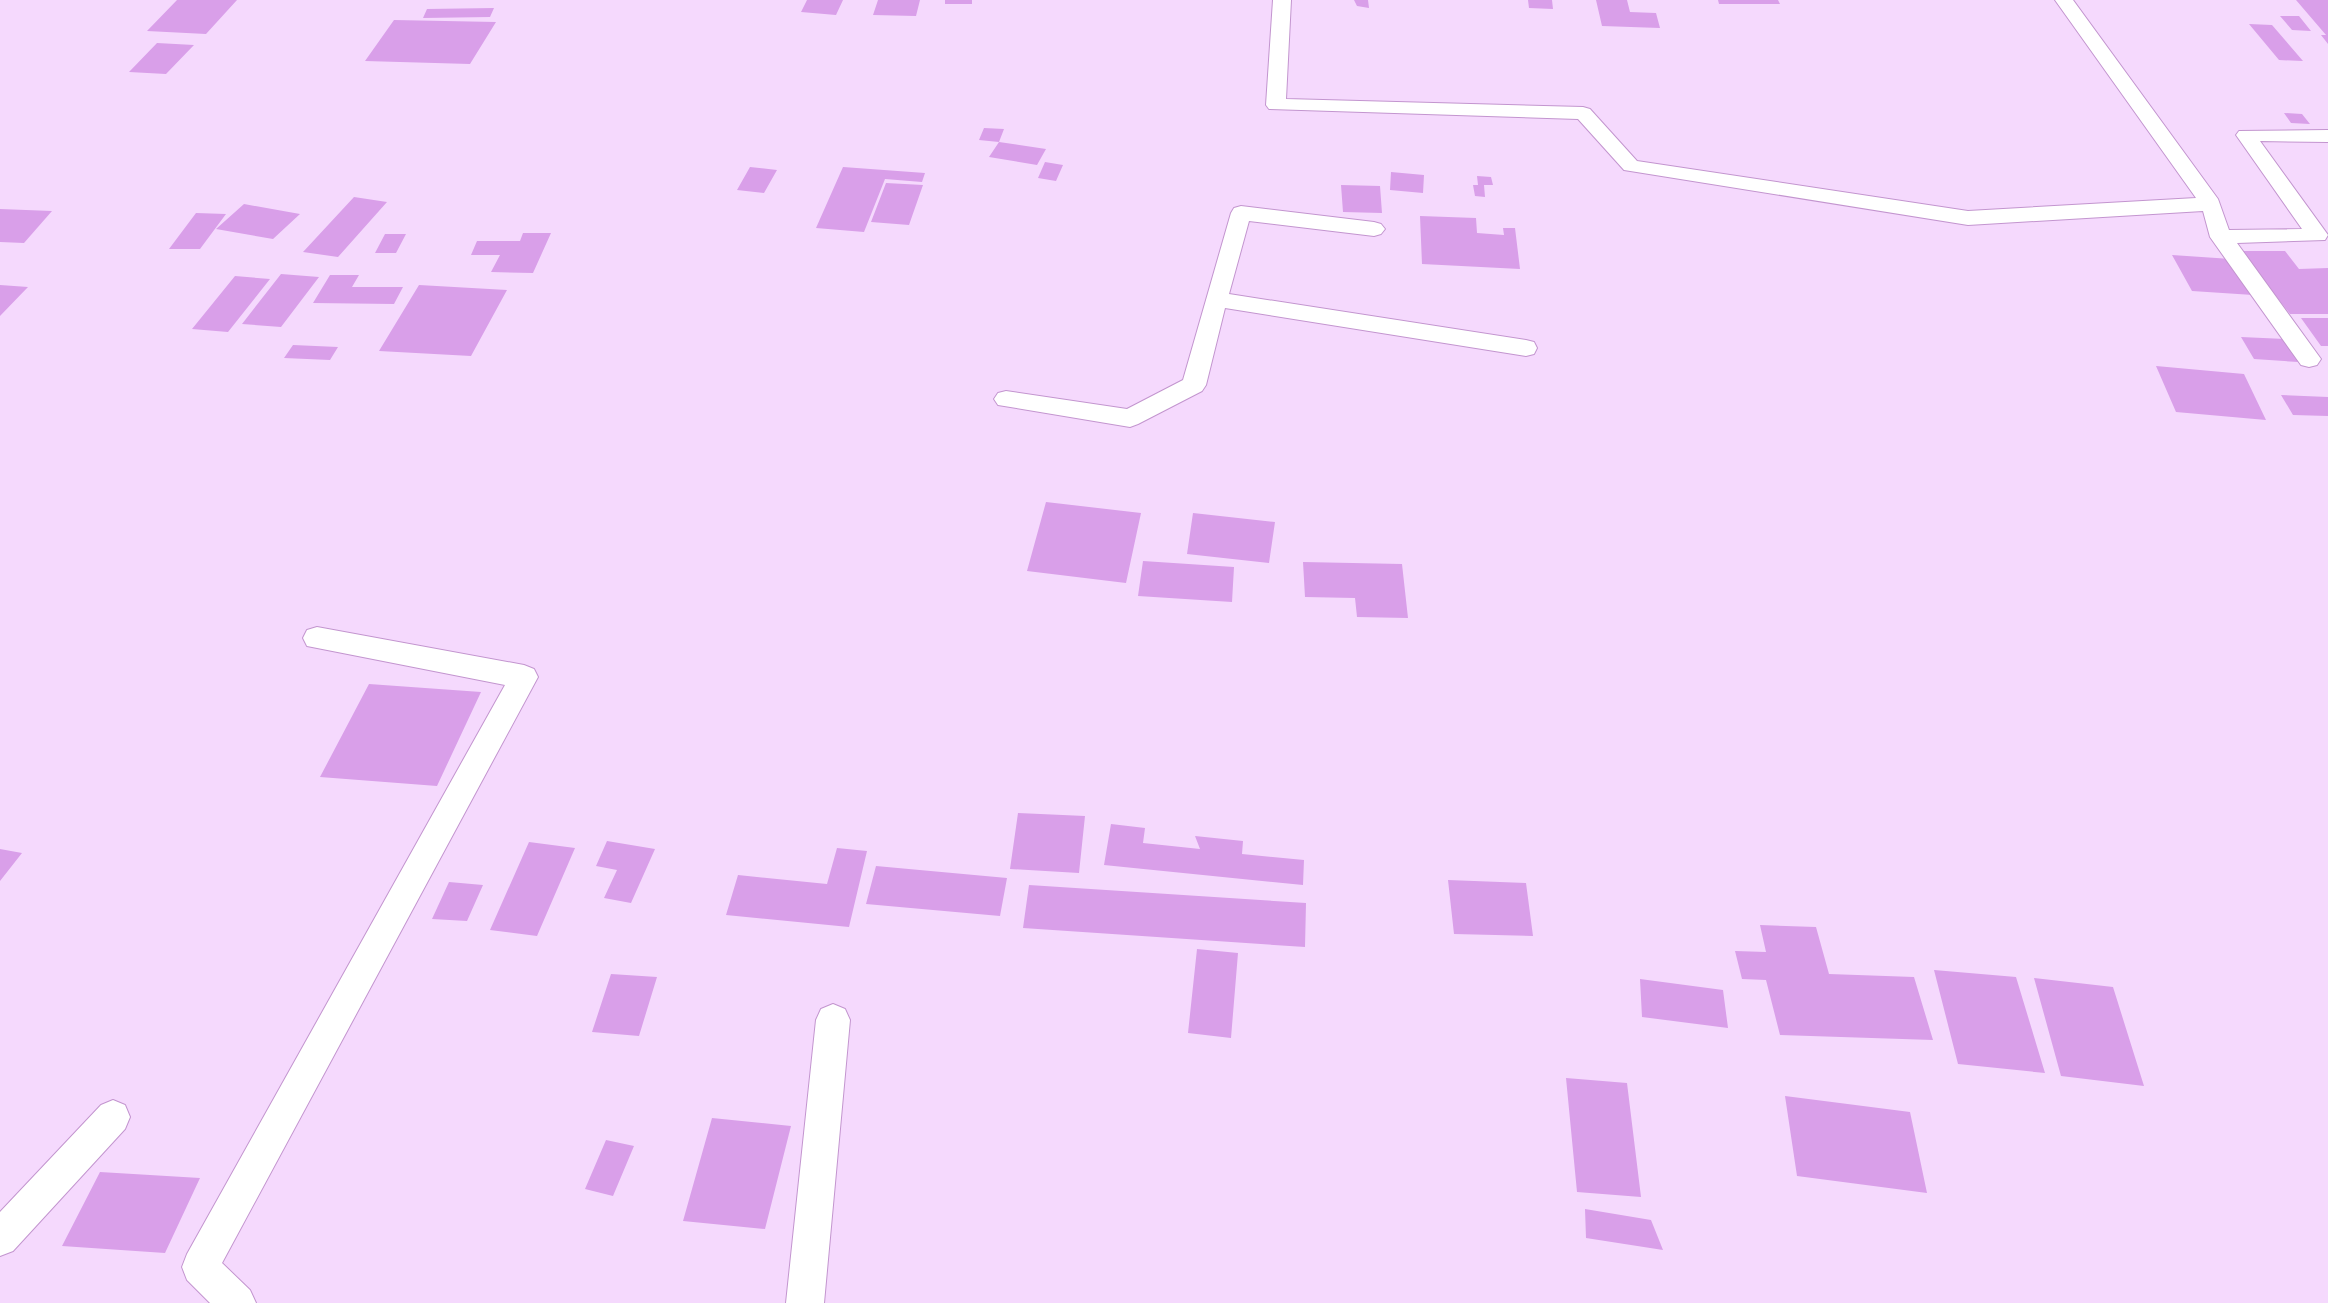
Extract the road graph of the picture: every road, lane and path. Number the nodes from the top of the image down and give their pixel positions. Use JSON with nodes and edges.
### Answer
{"nodes":[{"id":1,"x":1282,"y":0,"type":"edge"},
{"id":2,"x":2064,"y":0,"type":"edge"},
{"id":3,"x":2328,"y":136,"type":"edge"},
{"id":4,"x":2211,"y":204,"type":"junction"},
{"id":5,"x":1374,"y":229,"type":"dead end"},
{"id":6,"x":2221,"y":237,"type":"junction"},
{"id":7,"x":1216,"y":299,"type":"junction"},
{"id":8,"x":1526,"y":348,"type":"dead end"},
{"id":9,"x":2309,"y":359,"type":"dead end"},
{"id":10,"x":1006,"y":399,"type":"dead end"},
{"id":11,"x":318,"y":638,"type":"dead end"},
{"id":12,"x":833,"y":1020,"type":"dead end"},
{"id":13,"x":114,"y":1117,"type":"dead end"},
{"id":14,"x":0,"y":1238,"type":"edge"},
{"id":15,"x":237,"y":1303,"type":"edge"},
{"id":16,"x":805,"y":1303,"type":"edge"}],
"edges":[{"from":1,"to":4,"type":"street"},
{"from":2,"to":4,"type":"street"},
{"from":3,"to":6,"type":"street"},
{"from":4,"to":6,"type":"street"},
{"from":5,"to":7,"type":"street"},
{"from":6,"to":9,"type":"street"},
{"from":7,"to":8,"type":"street"},
{"from":7,"to":10,"type":"street"},
{"from":11,"to":15,"type":"street"},
{"from":12,"to":16,"type":"street"},
{"from":13,"to":14,"type":"street"}]}
